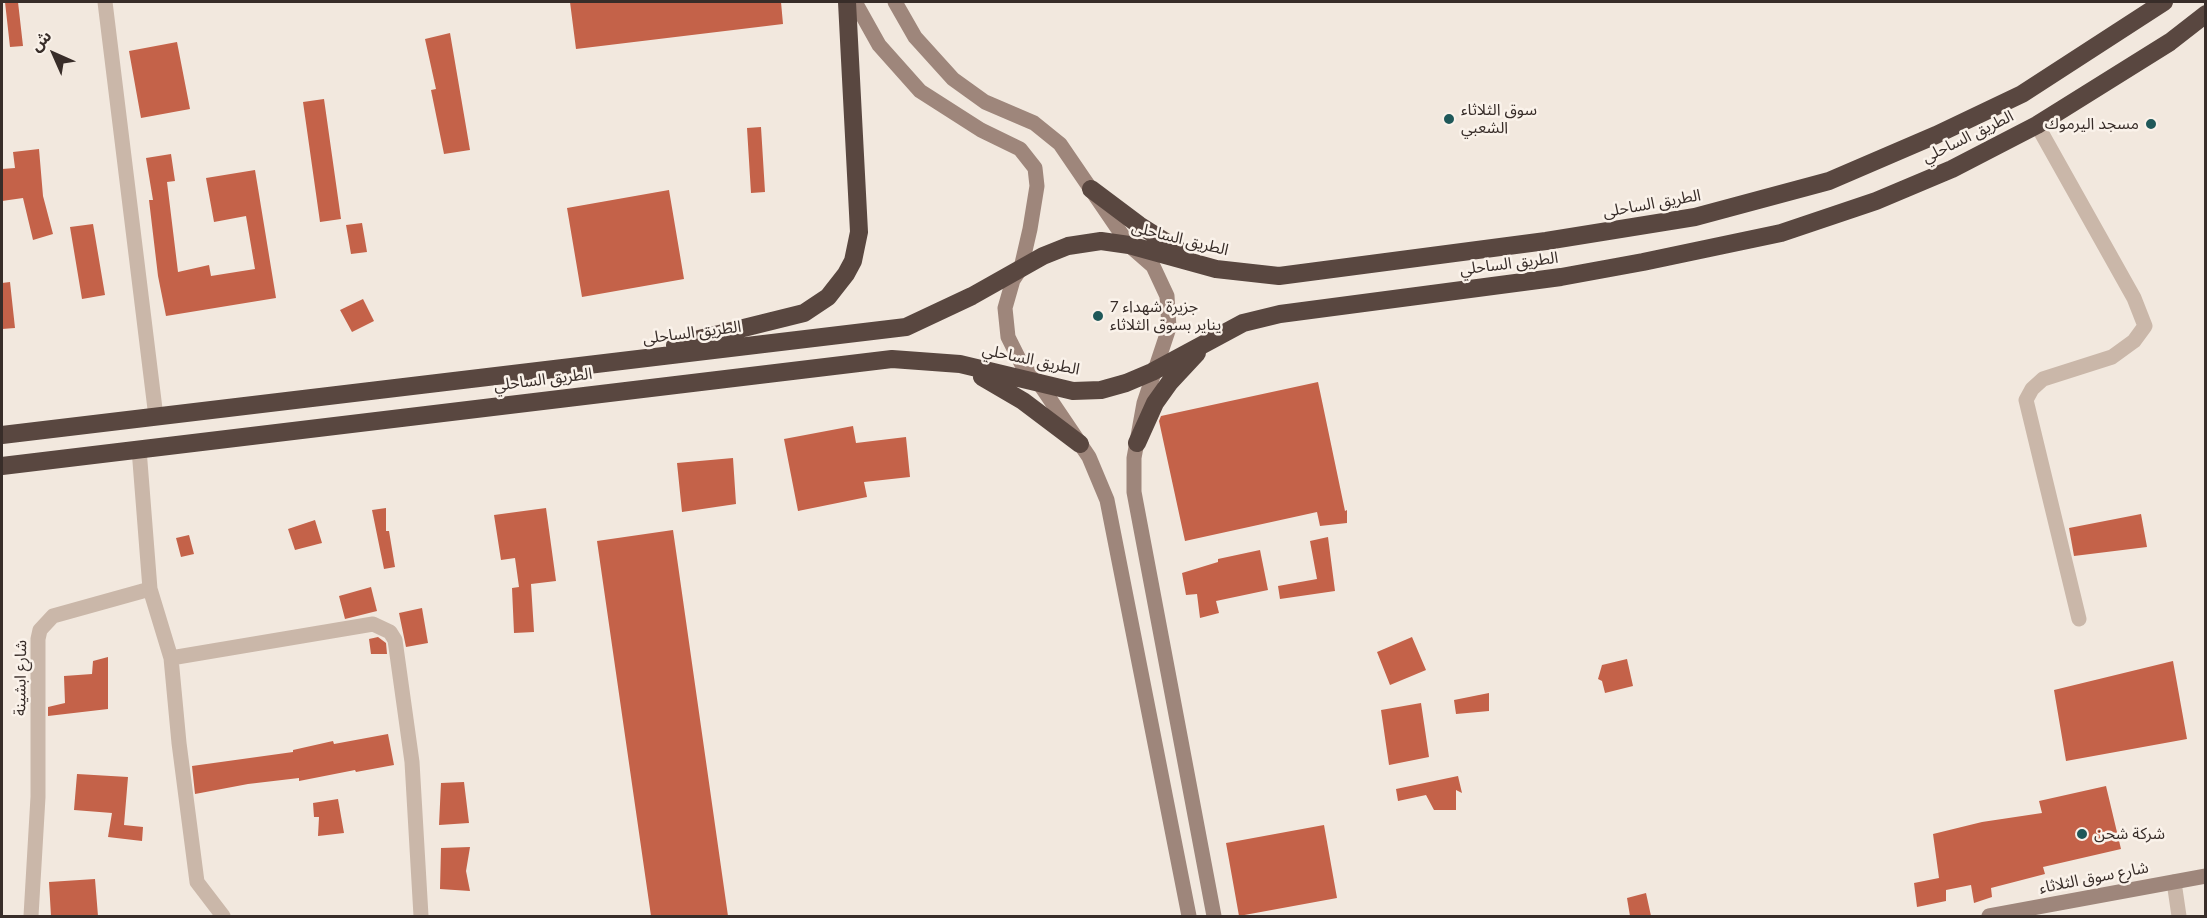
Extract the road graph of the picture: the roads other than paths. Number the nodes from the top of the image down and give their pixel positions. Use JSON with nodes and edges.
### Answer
{"nodes":[{"id":1,"x":105,"y":2,"type":"edge"},
{"id":2,"x":848,"y":2,"type":"edge"},
{"id":3,"x":855,"y":2,"type":"edge"},
{"id":4,"x":895,"y":2,"type":"edge"},
{"id":5,"x":2163,"y":2,"type":"edge"},
{"id":6,"x":2205,"y":14,"type":"edge"},
{"id":7,"x":2037,"y":125,"type":"junction"},
{"id":8,"x":1091,"y":189,"type":"junction"},
{"id":9,"x":1129,"y":245,"type":"junction"},
{"id":10,"x":1021,"y":268,"type":"junction"},
{"id":11,"x":1216,"y":269,"type":"junction"},
{"id":12,"x":1211,"y":338,"type":"junction"},
{"id":13,"x":630,"y":360,"type":"junction"},
{"id":14,"x":960,"y":364,"type":"junction"},
{"id":15,"x":1152,"y":372,"type":"junction"},
{"id":16,"x":1039,"y":383,"type":"junction"},
{"id":17,"x":156,"y":417,"type":"junction"},
{"id":18,"x":2,"y":435,"type":"edge"},
{"id":19,"x":1137,"y":443,"type":"junction"},
{"id":20,"x":1080,"y":444,"type":"junction"},
{"id":21,"x":139,"y":449,"type":"junction"},
{"id":22,"x":2,"y":466,"type":"edge"},
{"id":23,"x":150,"y":589,"type":"junction"},
{"id":24,"x":2079,"y":619,"type":"dead end"},
{"id":25,"x":171,"y":658,"type":"junction"},
{"id":26,"x":2205,"y":876,"type":"edge"},
{"id":27,"x":2174,"y":882,"type":"junction"},
{"id":28,"x":32,"y":916,"type":"edge"},
{"id":29,"x":223,"y":916,"type":"edge"},
{"id":30,"x":421,"y":916,"type":"edge"},
{"id":31,"x":1189,"y":916,"type":"edge"},
{"id":32,"x":1214,"y":916,"type":"edge"},
{"id":33,"x":1989,"y":916,"type":"edge"},
{"id":34,"x":2179,"y":916,"type":"edge"}],
"edges":[{"from":1,"to":17,"type":"street"},
{"from":2,"to":13,"type":"highway"},
{"from":3,"to":10,"type":"street"},
{"from":4,"to":8,"type":"street"},
{"from":5,"to":11,"type":"highway","name":"الطريق الساحلى"},
{"from":6,"to":7,"type":"highway","name":"الطريق الساحلي"},
{"from":7,"to":12,"type":"highway","name":"الطريق الساحلي"},
{"from":7,"to":24,"type":"street"},
{"from":8,"to":9,"type":"street"},
{"from":8,"to":11,"type":"highway"},
{"from":9,"to":10,"type":"highway","name":"الطريق الساحلى"},
{"from":9,"to":11,"type":"highway","name":"الطريق الساحلى"},
{"from":9,"to":15,"type":"street"},
{"from":10,"to":13,"type":"highway","name":"الطريق الساحلى"},
{"from":10,"to":16,"type":"street"},
{"from":12,"to":15,"type":"highway","name":"الطريق الساحلي"},
{"from":12,"to":19,"type":"highway"},
{"from":13,"to":17,"type":"highway","name":"الطريق الساحلى"},
{"from":14,"to":16,"type":"highway","name":"الطريق الساحلي"},
{"from":14,"to":20,"type":"highway"},
{"from":14,"to":21,"type":"highway","name":"الطريق الساحلي"},
{"from":15,"to":16,"type":"highway","name":"الطريق الساحلي"},
{"from":15,"to":19,"type":"street"},
{"from":16,"to":20,"type":"street"},
{"from":17,"to":18,"type":"highway"},
{"from":19,"to":32,"type":"street"},
{"from":20,"to":31,"type":"street"},
{"from":21,"to":22,"type":"highway","name":"الطريق الساحلي"},
{"from":21,"to":23,"type":"street"},
{"from":23,"to":25,"type":"street"},
{"from":23,"to":28,"type":"street","name":"شارع ابشينة"},
{"from":25,"to":29,"type":"street"},
{"from":25,"to":30,"type":"street"},
{"from":26,"to":27,"type":"street","name":"شارع سوق الثلاثاء"},
{"from":27,"to":33,"type":"street","name":"شارع سوق الثلاثاء"},
{"from":27,"to":34,"type":"street"}]}
